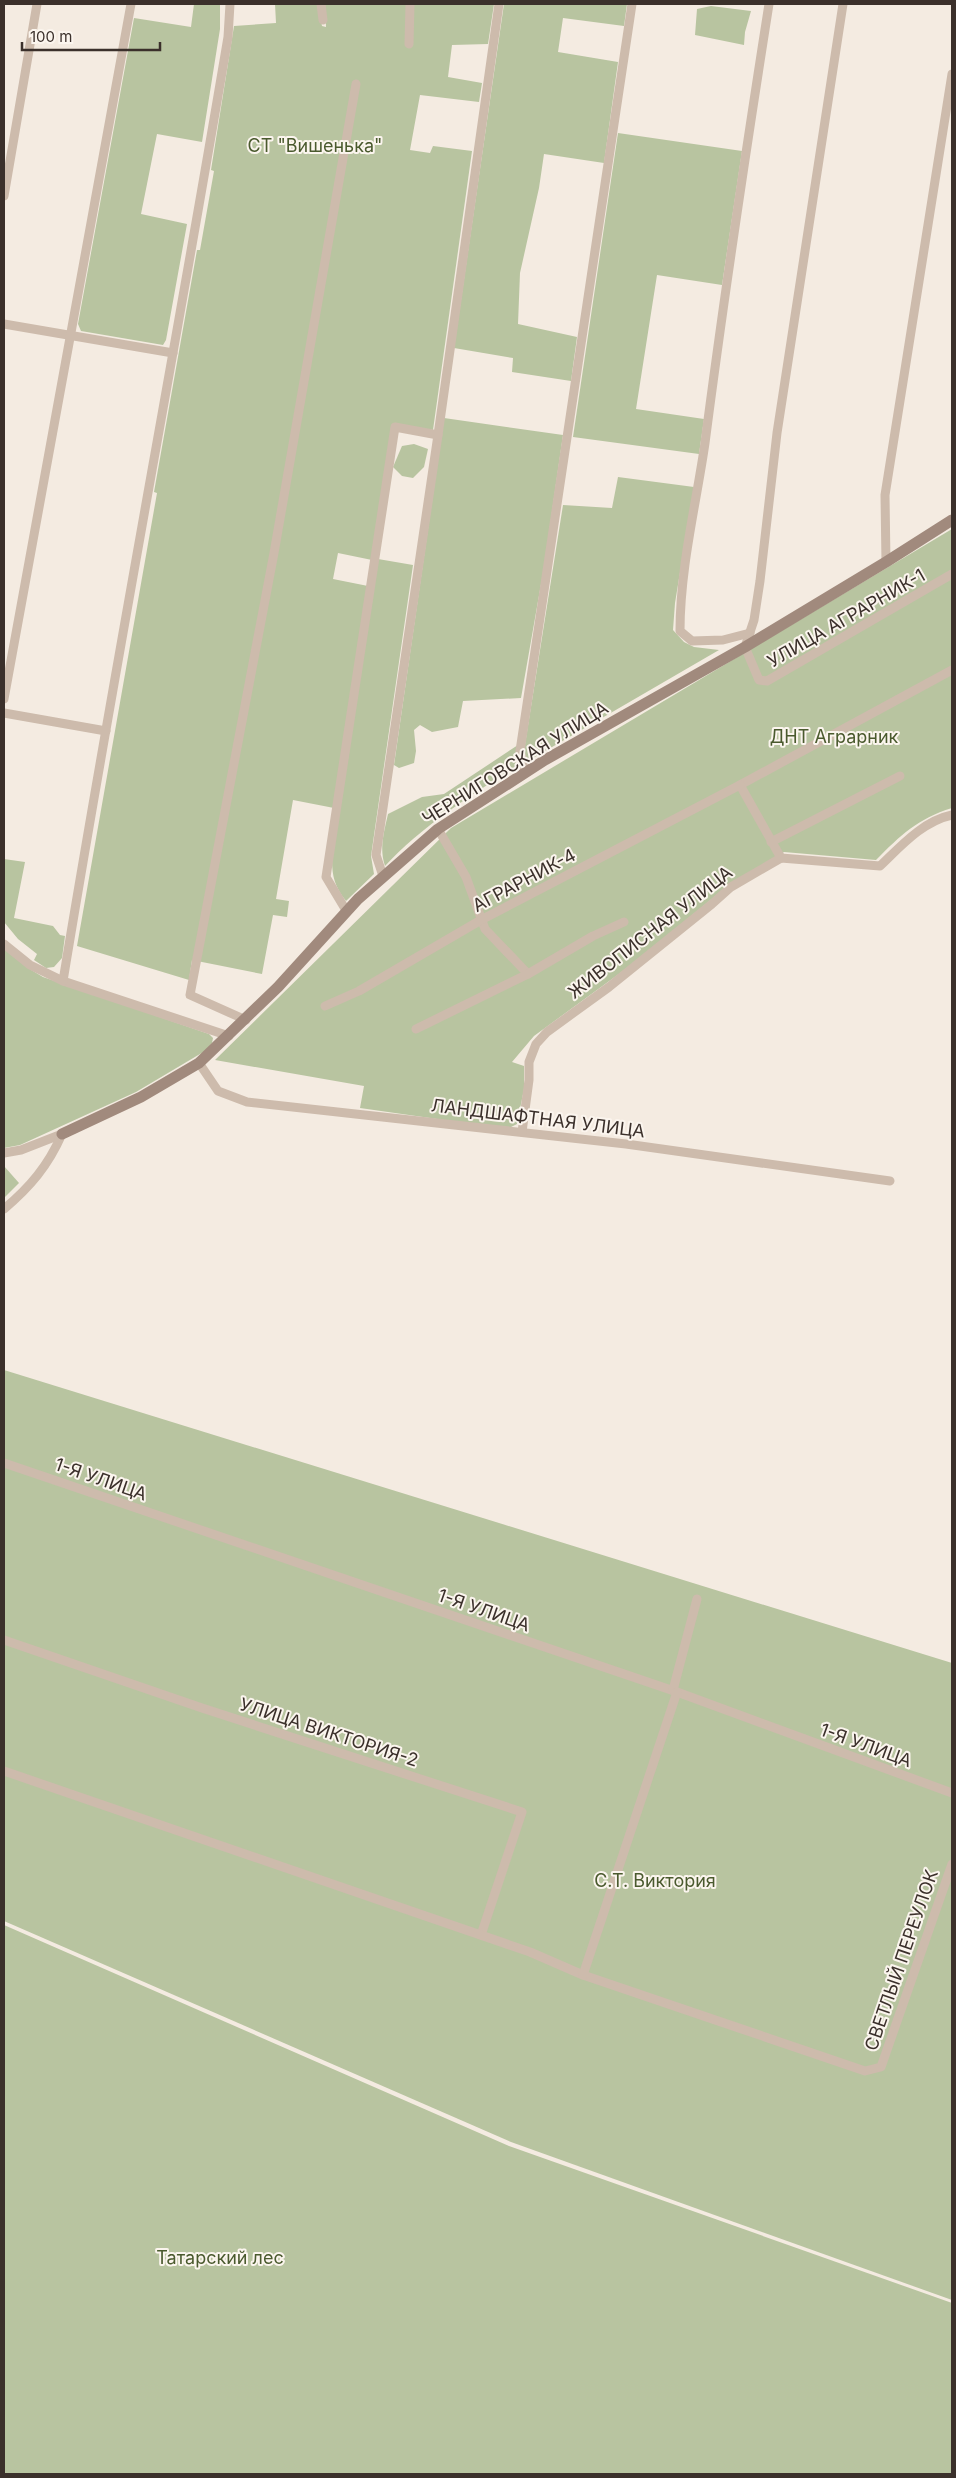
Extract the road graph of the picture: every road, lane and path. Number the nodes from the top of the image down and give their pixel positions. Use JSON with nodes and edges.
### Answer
{"nodes":[{"id":1,"x":37,"y":4,"type":"edge"},
{"id":2,"x":131,"y":4,"type":"edge"},
{"id":3,"x":230,"y":4,"type":"edge"},
{"id":4,"x":321,"y":4,"type":"edge"},
{"id":5,"x":410,"y":4,"type":"edge"},
{"id":6,"x":499,"y":4,"type":"edge"},
{"id":7,"x":632,"y":4,"type":"edge"},
{"id":8,"x":769,"y":4,"type":"edge"},
{"id":9,"x":843,"y":4,"type":"edge"},
{"id":10,"x":323,"y":20,"type":"dead end"},
{"id":11,"x":410,"y":44,"type":"dead end"},
{"id":12,"x":952,"y":74,"type":"edge"},
{"id":13,"x":356,"y":84,"type":"dead end"},
{"id":14,"x":4,"y":196,"type":"edge"},
{"id":15,"x":4,"y":324,"type":"edge"},
{"id":16,"x":69,"y":336,"type":"junction"},
{"id":17,"x":174,"y":353,"type":"junction"},
{"id":18,"x":438,"y":435,"type":"junction"},
{"id":19,"x":952,"y":520,"type":"edge"},
{"id":20,"x":886,"y":562,"type":"junction"},
{"id":21,"x":952,"y":574,"type":"edge"},
{"id":22,"x":750,"y":633,"type":"junction"},
{"id":23,"x":746,"y":647,"type":"junction"},
{"id":24,"x":952,"y":670,"type":"edge"},
{"id":25,"x":4,"y":699,"type":"edge"},
{"id":26,"x":4,"y":713,"type":"edge"},
{"id":27,"x":106,"y":731,"type":"junction"},
{"id":28,"x":525,"y":773,"type":"junction"},
{"id":29,"x":900,"y":776,"type":"dead end"},
{"id":30,"x":740,"y":785,"type":"junction"},
{"id":31,"x":952,"y":815,"type":"edge"},
{"id":32,"x":438,"y":829,"type":"junction"},
{"id":33,"x":772,"y":842,"type":"junction"},
{"id":34,"x":781,"y":858,"type":"junction"},
{"id":35,"x":383,"y":876,"type":"junction"},
{"id":36,"x":347,"y":912,"type":"junction"},
{"id":37,"x":481,"y":920,"type":"junction"},
{"id":38,"x":624,"y":922,"type":"dead end"},
{"id":39,"x":4,"y":944,"type":"edge"},
{"id":40,"x":528,"y":974,"type":"junction"},
{"id":41,"x":63,"y":981,"type":"junction"},
{"id":42,"x":325,"y":1006,"type":"dead end"},
{"id":43,"x":246,"y":1020,"type":"junction"},
{"id":44,"x":416,"y":1029,"type":"dead end"},
{"id":45,"x":229,"y":1036,"type":"junction"},
{"id":46,"x":199,"y":1063,"type":"junction"},
{"id":47,"x":522,"y":1132,"type":"junction"},
{"id":48,"x":62,"y":1134,"type":"junction"},
{"id":49,"x":4,"y":1153,"type":"edge"},
{"id":50,"x":890,"y":1181,"type":"dead end"},
{"id":51,"x":4,"y":1209,"type":"edge"},
{"id":52,"x":4,"y":1463,"type":"edge"},
{"id":53,"x":697,"y":1599,"type":"dead end"},
{"id":54,"x":4,"y":1640,"type":"edge"},
{"id":55,"x":675,"y":1691,"type":"junction"},
{"id":56,"x":4,"y":1770,"type":"edge"},
{"id":57,"x":952,"y":1793,"type":"edge"},
{"id":58,"x":952,"y":1864,"type":"edge"},
{"id":59,"x":481,"y":1935,"type":"junction"},
{"id":60,"x":584,"y":1975,"type":"junction"}],
"edges":[{"from":1,"to":14,"type":"street"},
{"from":2,"to":16,"type":"street"},
{"from":3,"to":17,"type":"street"},
{"from":4,"to":10,"type":"street"},
{"from":5,"to":11,"type":"street"},
{"from":6,"to":18,"type":"street"},
{"from":7,"to":28,"type":"street"},
{"from":8,"to":22,"type":"street"},
{"from":9,"to":22,"type":"street"},
{"from":12,"to":20,"type":"street"},
{"from":13,"to":43,"type":"street"},
{"from":15,"to":16,"type":"street"},
{"from":16,"to":17,"type":"street"},
{"from":16,"to":25,"type":"street"},
{"from":17,"to":27,"type":"street"},
{"from":18,"to":35,"type":"street"},
{"from":18,"to":36,"type":"street"},
{"from":19,"to":20,"type":"street","name":"ЧЕРНИГОВСКАЯ УЛИЦА"},
{"from":20,"to":23,"type":"street","name":"ЧЕРНИГОВСКАЯ УЛИЦА"},
{"from":21,"to":23,"type":"street","name":"УЛИЦА АГРАРНИК-1"},
{"from":22,"to":23,"type":"street"},
{"from":23,"to":28,"type":"street","name":"ЧЕРНИГОВСКАЯ УЛИЦА"},
{"from":24,"to":30,"type":"street","name":"АГРАРНИК-4"},
{"from":26,"to":27,"type":"street"},
{"from":27,"to":41,"type":"street"},
{"from":28,"to":32,"type":"street","name":"ЧЕРНИГОВСКАЯ УЛИЦА"},
{"from":29,"to":33,"type":"street"},
{"from":30,"to":33,"type":"street"},
{"from":30,"to":37,"type":"street","name":"АГРАРНИК-4"},
{"from":31,"to":34,"type":"street"},
{"from":32,"to":35,"type":"street","name":"ЧЕРНИГОВСКАЯ УЛИЦА"},
{"from":32,"to":37,"type":"street"},
{"from":33,"to":34,"type":"street"},
{"from":34,"to":47,"type":"street","name":"ЖИВОПИСНАЯ УЛИЦА"},
{"from":35,"to":36,"type":"street","name":"ЧЕРНИГОВСКАЯ УЛИЦА"},
{"from":36,"to":43,"type":"street","name":"ЧЕРНИГОВСКАЯ УЛИЦА"},
{"from":37,"to":40,"type":"street"},
{"from":37,"to":42,"type":"street","name":"АГРАРНИК-4"},
{"from":38,"to":40,"type":"street"},
{"from":39,"to":41,"type":"street"},
{"from":40,"to":44,"type":"street"},
{"from":41,"to":45,"type":"street"},
{"from":43,"to":45,"type":"street","name":"ЧЕРНИГОВСКАЯ УЛИЦА"},
{"from":45,"to":46,"type":"street","name":"ЧЕРНИГОВСКАЯ УЛИЦА"},
{"from":46,"to":47,"type":"street","name":"ЛАНДШАФТНАЯ УЛИЦА"},
{"from":46,"to":48,"type":"street","name":"ЧЕРНИГОВСКАЯ УЛИЦА"},
{"from":47,"to":50,"type":"street","name":"ЛАНДШАФТНАЯ УЛИЦА"},
{"from":48,"to":49,"type":"street"},
{"from":48,"to":51,"type":"street"},
{"from":52,"to":55,"type":"street","name":"1-Я УЛИЦА"},
{"from":53,"to":55,"type":"street"},
{"from":54,"to":59,"type":"street","name":"УЛИЦА ВИКТОРИЯ-2"},
{"from":55,"to":57,"type":"street","name":"1-Я УЛИЦА"},
{"from":55,"to":60,"type":"street"},
{"from":56,"to":59,"type":"street"},
{"from":58,"to":60,"type":"street","name":"СВЕТЛЫЙ ПЕРЕУЛОК"},
{"from":59,"to":60,"type":"street"}]}
